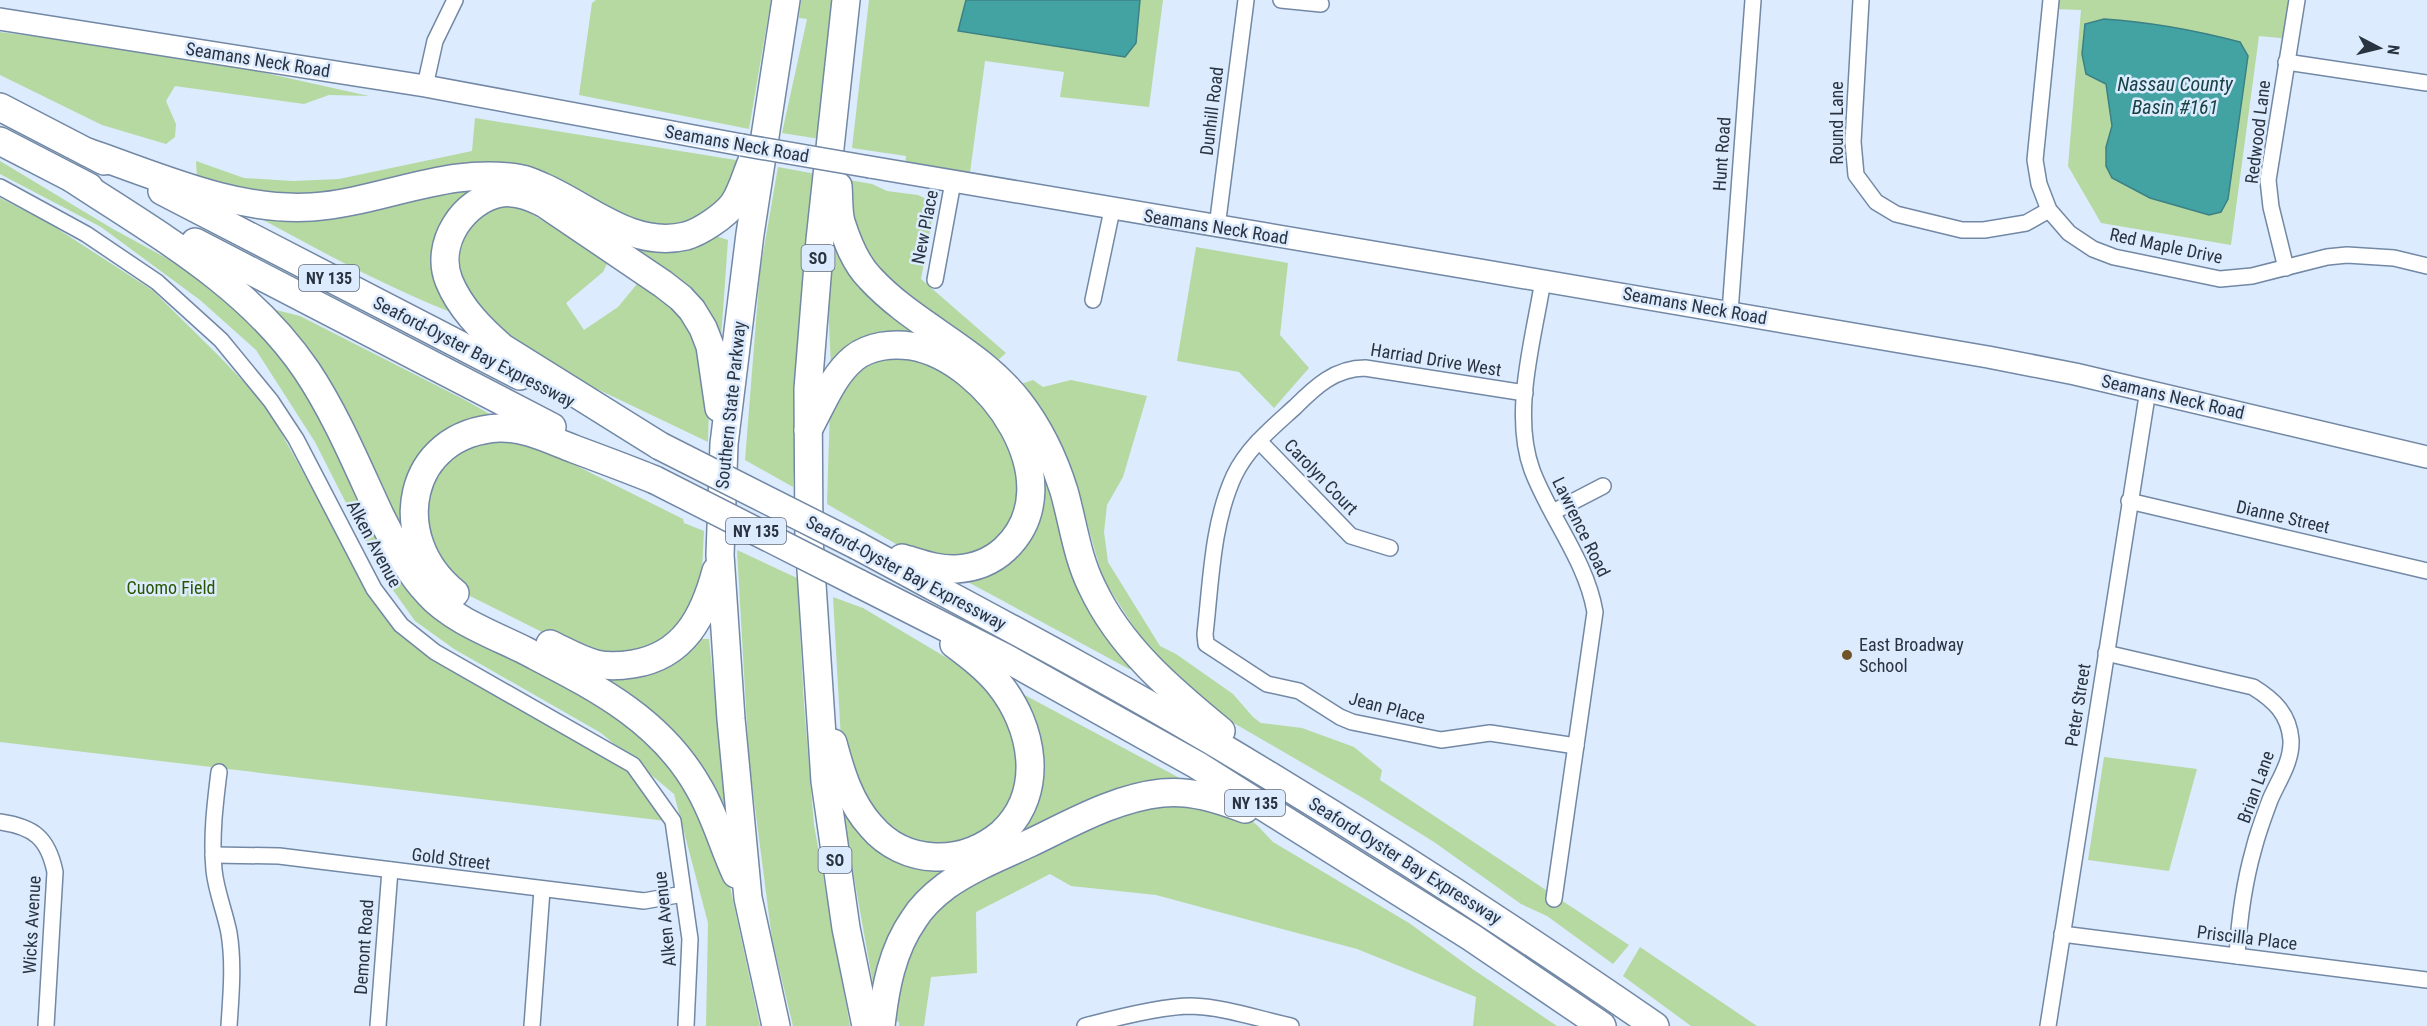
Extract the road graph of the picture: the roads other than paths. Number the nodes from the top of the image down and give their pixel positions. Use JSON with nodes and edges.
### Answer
{"nodes":[{"id":1,"x":455,"y":0,"type":"edge"},
{"id":2,"x":786,"y":0,"type":"edge"},
{"id":3,"x":846,"y":0,"type":"edge"},
{"id":4,"x":1246,"y":0,"type":"edge"},
{"id":5,"x":1281,"y":0,"type":"edge"},
{"id":6,"x":1753,"y":0,"type":"edge"},
{"id":7,"x":1861,"y":0,"type":"edge"},
{"id":8,"x":2051,"y":0,"type":"edge"},
{"id":9,"x":2297,"y":0,"type":"edge"},
{"id":10,"x":1322,"y":4,"type":"dead end"},
{"id":11,"x":0,"y":19,"type":"edge"},
{"id":12,"x":2286,"y":62,"type":"junction"},
{"id":13,"x":2427,"y":83,"type":"edge"},
{"id":14,"x":838,"y":85,"type":"junction"},
{"id":15,"x":425,"y":86,"type":"junction"},
{"id":16,"x":0,"y":107,"type":"edge"},
{"id":17,"x":768,"y":118,"type":"junction"},
{"id":18,"x":0,"y":141,"type":"edge"},
{"id":19,"x":87,"y":152,"type":"junction"},
{"id":20,"x":74,"y":179,"type":"junction"},
{"id":21,"x":953,"y":182,"type":"junction"},
{"id":22,"x":0,"y":187,"type":"edge"},
{"id":23,"x":1112,"y":210,"type":"junction"},
{"id":24,"x":2049,"y":210,"type":"junction"},
{"id":25,"x":1217,"y":227,"type":"junction"},
{"id":26,"x":2427,"y":266,"type":"edge"},
{"id":27,"x":2286,"y":268,"type":"junction"},
{"id":28,"x":935,"y":280,"type":"dead end"},
{"id":29,"x":1543,"y":280,"type":"junction"},
{"id":30,"x":1094,"y":300,"type":"dead end"},
{"id":31,"x":1730,"y":312,"type":"junction"},
{"id":32,"x":2148,"y":390,"type":"junction"},
{"id":33,"x":1525,"y":393,"type":"junction"},
{"id":34,"x":807,"y":431,"type":"junction"},
{"id":35,"x":1259,"y":441,"type":"junction"},
{"id":36,"x":724,"y":444,"type":"junction"},
{"id":37,"x":660,"y":446,"type":"junction"},
{"id":38,"x":2427,"y":457,"type":"edge"},
{"id":39,"x":655,"y":480,"type":"junction"},
{"id":40,"x":1603,"y":486,"type":"dead end"},
{"id":41,"x":2129,"y":501,"type":"junction"},
{"id":42,"x":1553,"y":512,"type":"junction"},
{"id":43,"x":858,"y":546,"type":"junction"},
{"id":44,"x":1390,"y":548,"type":"dead end"},
{"id":45,"x":720,"y":555,"type":"junction"},
{"id":46,"x":2427,"y":571,"type":"edge"},
{"id":47,"x":895,"y":601,"type":"junction"},
{"id":48,"x":1206,"y":644,"type":"joint"},
{"id":49,"x":2106,"y":653,"type":"junction"},
{"id":50,"x":818,"y":692,"type":"junction"},
{"id":51,"x":1576,"y":746,"type":"junction"},
{"id":52,"x":219,"y":772,"type":"dead end"},
{"id":53,"x":1288,"y":788,"type":"junction"},
{"id":54,"x":0,"y":822,"type":"edge"},
{"id":55,"x":1297,"y":830,"type":"junction"},
{"id":56,"x":213,"y":855,"type":"junction"},
{"id":57,"x":390,"y":870,"type":"junction"},
{"id":58,"x":543,"y":890,"type":"junction"},
{"id":59,"x":683,"y":894,"type":"junction"},
{"id":60,"x":748,"y":898,"type":"junction"},
{"id":61,"x":1554,"y":899,"type":"dead end"},
{"id":62,"x":2062,"y":934,"type":"junction"},
{"id":63,"x":2237,"y":956,"type":"junction"},
{"id":64,"x":2427,"y":980,"type":"edge"},
{"id":65,"x":1091,"y":1025,"type":"edge"},
{"id":66,"x":1286,"y":1025,"type":"edge"},
{"id":67,"x":46,"y":1026,"type":"edge"},
{"id":68,"x":229,"y":1026,"type":"edge"},
{"id":69,"x":378,"y":1026,"type":"edge"},
{"id":70,"x":532,"y":1026,"type":"edge"},
{"id":71,"x":686,"y":1026,"type":"edge"},
{"id":72,"x":776,"y":1026,"type":"edge"},
{"id":73,"x":866,"y":1026,"type":"edge"},
{"id":74,"x":881,"y":1026,"type":"edge"},
{"id":75,"x":1602,"y":1026,"type":"edge"},
{"id":76,"x":1655,"y":1026,"type":"edge"},
{"id":77,"x":2048,"y":1026,"type":"edge"}],
"edges":[{"from":1,"to":15,"type":"street"},
{"from":2,"to":17,"type":"highway","name":"Southern State Parkway"},
{"from":3,"to":14,"type":"highway","number":"SO"},
{"from":4,"to":25,"type":"street","name":"Dunhill Road"},
{"from":5,"to":10,"type":"street"},
{"from":6,"to":31,"type":"street","name":"Hunt Road"},
{"from":7,"to":24,"type":"street","name":"Round Lane"},
{"from":8,"to":24,"type":"street","name":"Red Maple Drive"},
{"from":9,"to":12,"type":"street","name":"Redwood Lane"},
{"from":11,"to":15,"type":"main road","name":"Seamans Neck Road"},
{"from":12,"to":13,"type":"street"},
{"from":12,"to":27,"type":"street","name":"Redwood Lane"},
{"from":14,"to":34,"type":"highway","number":"SO"},
{"from":14,"to":53,"type":"highway"},
{"from":15,"to":21,"type":"main road","name":"Seamans Neck Road","bridge":true},
{"from":16,"to":19,"type":"highway","name":"Seaford-Oyster Bay Expressway","number":"NY 135"},
{"from":17,"to":19,"type":"highway"},
{"from":17,"to":36,"type":"highway","name":"Southern State Parkway"},
{"from":18,"to":20,"type":"highway","name":"Seaford-Oyster Bay Expressway","number":"NY 135"},
{"from":19,"to":37,"type":"highway","name":"Seaford-Oyster Bay Expressway","number":"NY 135"},
{"from":20,"to":39,"type":"highway","name":"Seaford-Oyster Bay Expressway","number":"NY 135"},
{"from":20,"to":60,"type":"highway"},
{"from":21,"to":23,"type":"main road","name":"Seamans Neck Road"},
{"from":21,"to":28,"type":"street","name":"New Place"},
{"from":22,"to":59,"type":"street","name":"Alken Avenue"},
{"from":23,"to":25,"type":"main road","name":"Seamans Neck Road"},
{"from":23,"to":30,"type":"street"},
{"from":24,"to":27,"type":"street","name":"Red Maple Drive"},
{"from":25,"to":29,"type":"main road","name":"Seamans Neck Road"},
{"from":26,"to":27,"type":"street","name":"Red Maple Drive"},
{"from":29,"to":31,"type":"main road","name":"Seamans Neck Road"},
{"from":29,"to":33,"type":"street","name":"Lawrence Road"},
{"from":31,"to":32,"type":"main road","name":"Seamans Neck Road"},
{"from":32,"to":38,"type":"main road","name":"Seamans Neck Road"},
{"from":32,"to":41,"type":"street","name":"Peter Street"},
{"from":33,"to":35,"type":"street","name":"Harriad Drive West"},
{"from":33,"to":42,"type":"street","name":"Lawrence Road"},
{"from":34,"to":43,"type":"highway"},
{"from":34,"to":50,"type":"highway","number":"SO"},
{"from":35,"to":44,"type":"street","name":"Carolyn Court"},
{"from":35,"to":48,"type":"street","name":"Harriad Drive West"},
{"from":36,"to":37,"type":"highway"},
{"from":36,"to":45,"type":"highway","name":"Southern State Parkway"},
{"from":37,"to":43,"type":"highway","name":"Seaford-Oyster Bay Expressway","number":"NY 135","bridge":true},
{"from":39,"to":45,"type":"highway"},
{"from":39,"to":47,"type":"highway","name":"Seaford-Oyster Bay Expressway","number":"NY 135","bridge":true},
{"from":40,"to":42,"type":"street"},
{"from":41,"to":46,"type":"street","name":"Dianne Street"},
{"from":41,"to":49,"type":"street","name":"Peter Street"},
{"from":42,"to":51,"type":"street","name":"Lawrence Road"},
{"from":43,"to":53,"type":"highway","name":"Seaford-Oyster Bay Expressway","number":"NY 135"},
{"from":45,"to":60,"type":"highway","name":"Southern State Parkway"},
{"from":47,"to":50,"type":"highway"},
{"from":47,"to":55,"type":"highway","name":"Seaford-Oyster Bay Expressway","number":"NY 135"},
{"from":48,"to":51,"type":"street","name":"Jean Place"},
{"from":49,"to":62,"type":"street","name":"Peter Street"},
{"from":49,"to":63,"type":"street","name":"Brian Lane"},
{"from":50,"to":73,"type":"highway","number":"SO"},
{"from":51,"to":61,"type":"street","name":"Lawrence Road"},
{"from":52,"to":56,"type":"street"},
{"from":53,"to":76,"type":"highway","name":"Seaford-Oyster Bay Expressway","number":"NY 135"},
{"from":54,"to":67,"type":"street","name":"Wicks Avenue"},
{"from":55,"to":74,"type":"highway"},
{"from":55,"to":75,"type":"highway","name":"Seaford-Oyster Bay Expressway","number":"NY 135"},
{"from":56,"to":57,"type":"street","name":"Gold Street"},
{"from":56,"to":68,"type":"street"},
{"from":57,"to":58,"type":"street","name":"Gold Street"},
{"from":57,"to":69,"type":"street","name":"Demont Road"},
{"from":58,"to":59,"type":"street","name":"Gold Street"},
{"from":58,"to":70,"type":"street"},
{"from":59,"to":71,"type":"street","name":"Alken Avenue"},
{"from":60,"to":72,"type":"highway","name":"Southern State Parkway"},
{"from":62,"to":63,"type":"street","name":"Priscilla Place"},
{"from":62,"to":77,"type":"street","name":"Peter Street"},
{"from":63,"to":64,"type":"street","name":"Priscilla Place"},
{"from":65,"to":66,"type":"street"}]}
